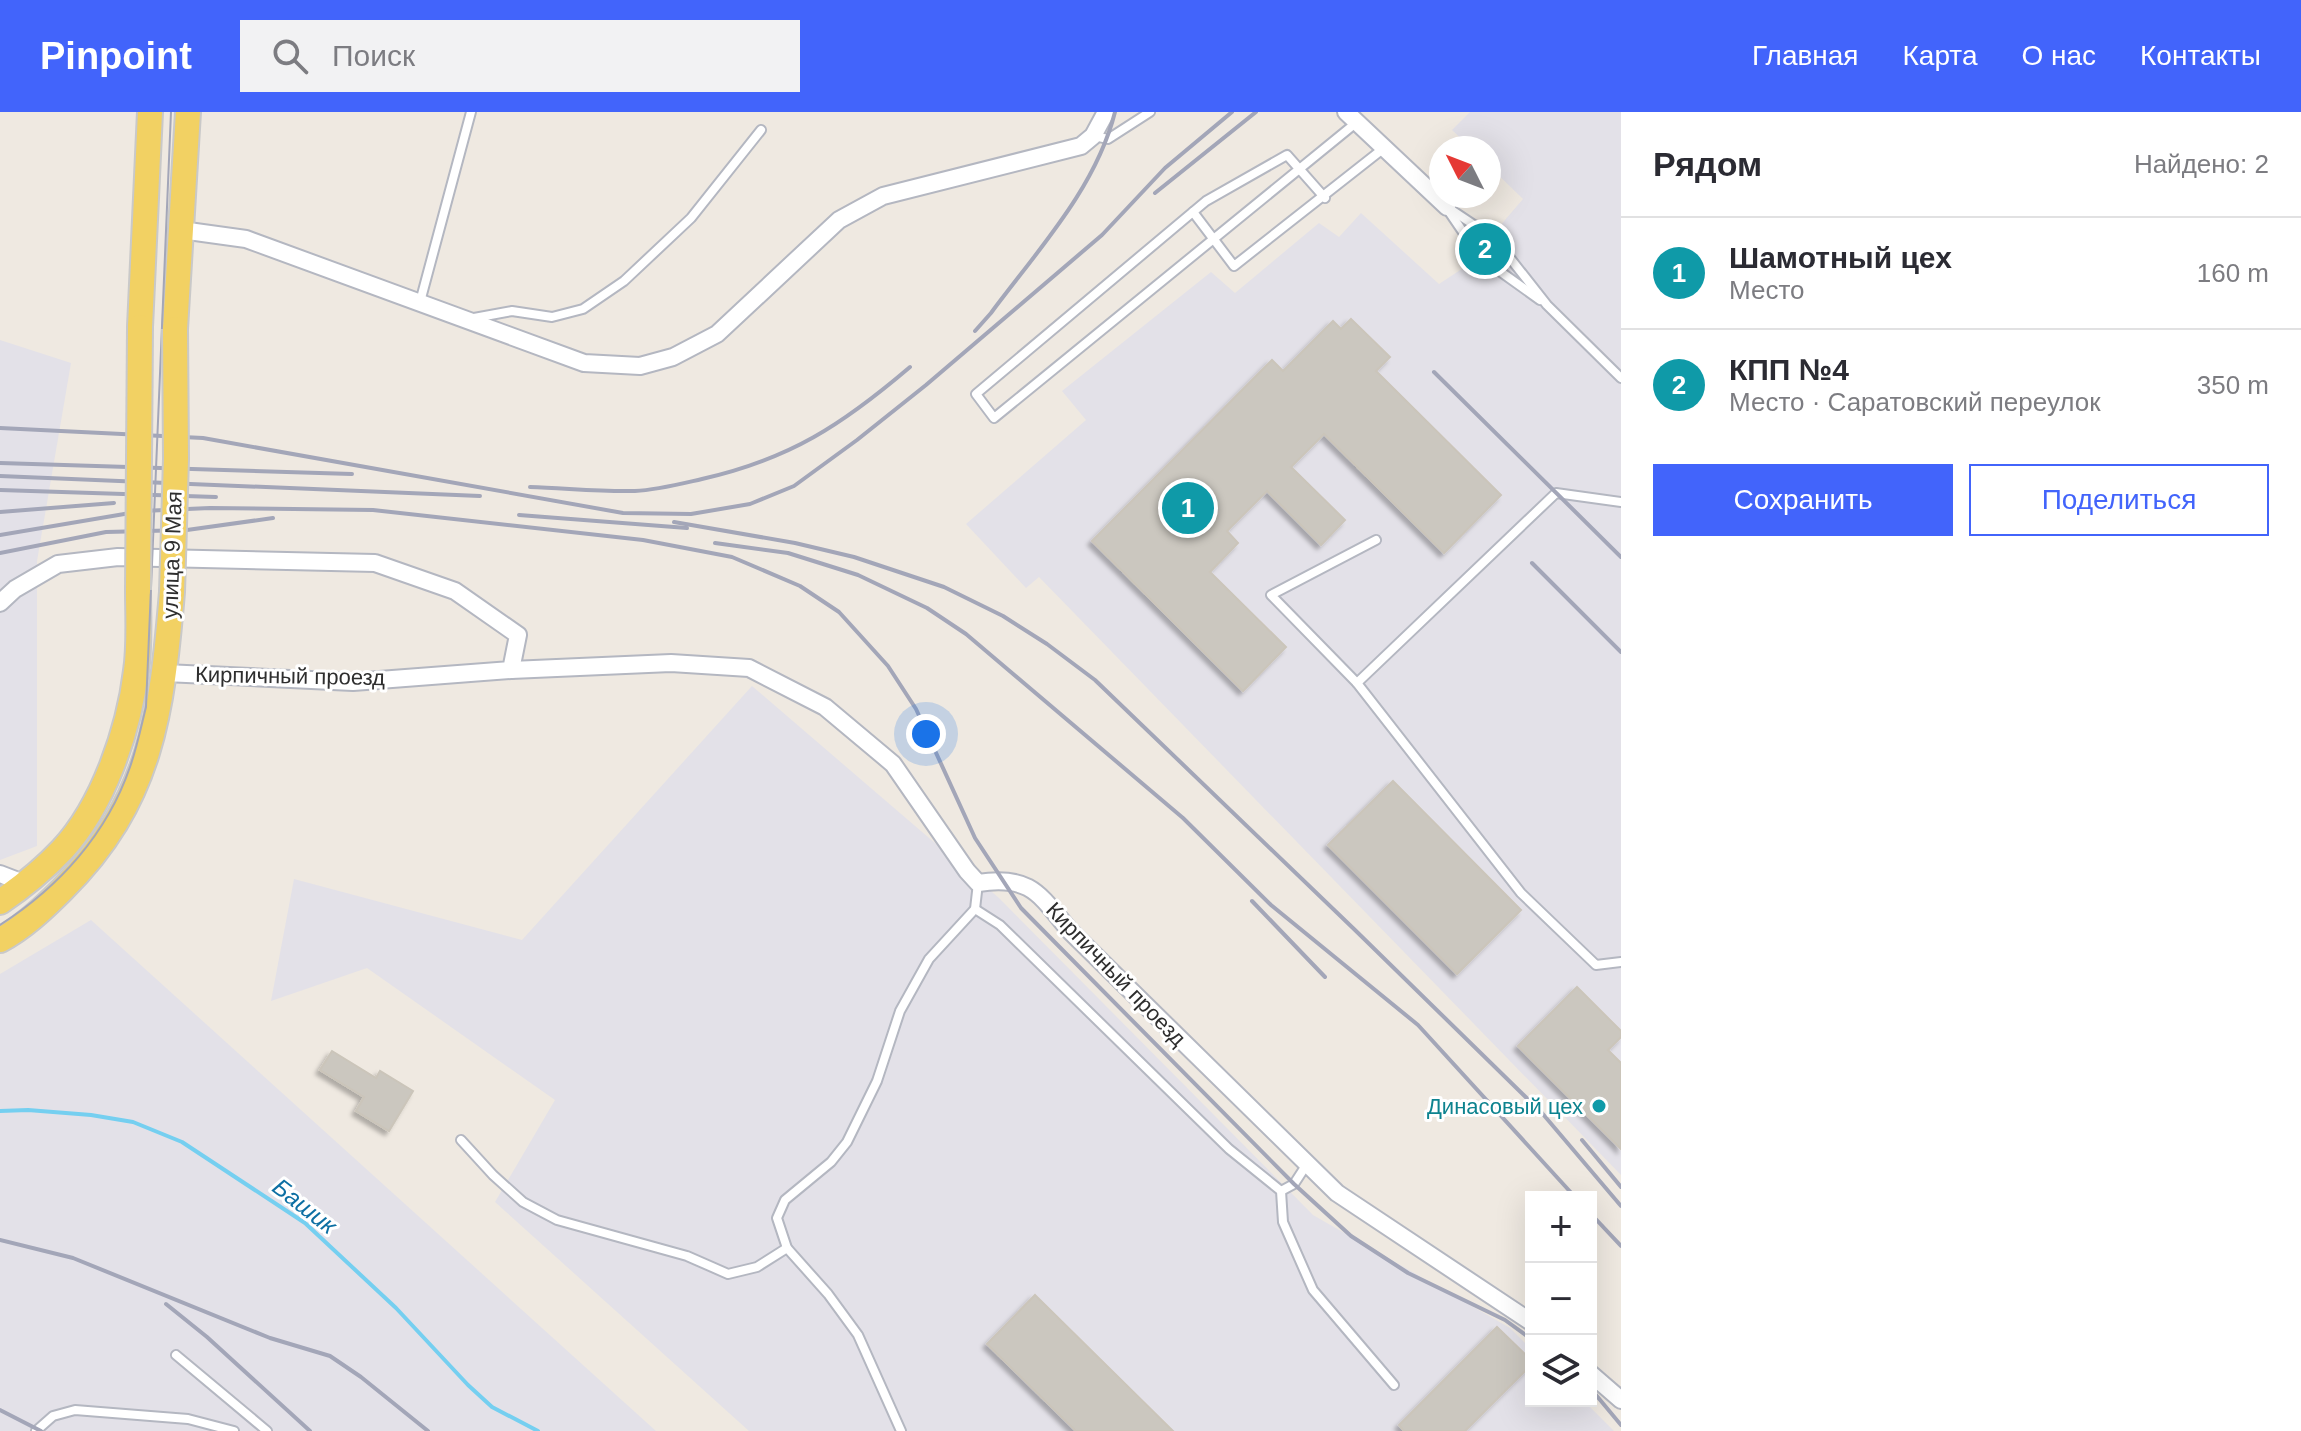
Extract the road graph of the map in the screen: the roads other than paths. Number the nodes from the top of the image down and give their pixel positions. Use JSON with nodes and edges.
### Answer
{"nodes":[{"id":1,"x":150,"y":112,"type":"edge"},
{"id":2,"x":188,"y":112,"type":"edge"},
{"id":3,"x":471,"y":112,"type":"edge"},
{"id":4,"x":1106,"y":112,"type":"edge"},
{"id":5,"x":1150,"y":112,"type":"edge"},
{"id":6,"x":1351,"y":117,"type":"edge"},
{"id":7,"x":761,"y":130,"type":"dead end"},
{"id":8,"x":1093,"y":136,"type":"junction"},
{"id":9,"x":1384,"y":148,"type":"junction"},
{"id":10,"x":1300,"y":169,"type":"junction"},
{"id":11,"x":1429,"y":190,"type":"edge"},
{"id":12,"x":1325,"y":198,"type":"junction"},
{"id":13,"x":1448,"y":208,"type":"edge"},
{"id":14,"x":1448,"y":208,"type":"edge"},
{"id":15,"x":1193,"y":212,"type":"junction"},
{"id":16,"x":181,"y":230,"type":"junction"},
{"id":17,"x":1213,"y":240,"type":"junction"},
{"id":18,"x":420,"y":303,"type":"junction"},
{"id":19,"x":1547,"y":305,"type":"junction"},
{"id":20,"x":466,"y":320,"type":"junction"},
{"id":21,"x":1621,"y":378,"type":"edge"},
{"id":22,"x":1621,"y":502,"type":"edge"},
{"id":23,"x":1376,"y":540,"type":"dead end"},
{"id":24,"x":0,"y":603,"type":"edge"},
{"id":25,"x":511,"y":670,"type":"junction"},
{"id":26,"x":165,"y":673,"type":"junction"},
{"id":27,"x":1357,"y":683,"type":"junction"},
{"id":28,"x":0,"y":874,"type":"edge"},
{"id":29,"x":978,"y":883,"type":"junction"},
{"id":30,"x":26,"y":884,"type":"junction"},
{"id":31,"x":0,"y":902,"type":"edge"},
{"id":32,"x":975,"y":909,"type":"junction"},
{"id":33,"x":0,"y":940,"type":"edge"},
{"id":34,"x":1621,"y":962,"type":"edge"},
{"id":35,"x":461,"y":1140,"type":"dead end"},
{"id":36,"x":1307,"y":1164,"type":"junction"},
{"id":37,"x":1281,"y":1191,"type":"junction"},
{"id":38,"x":787,"y":1248,"type":"junction"},
{"id":39,"x":1525,"y":1318,"type":"edge"},
{"id":40,"x":176,"y":1355,"type":"dead end"},
{"id":41,"x":1597,"y":1379,"type":"edge"},
{"id":42,"x":1394,"y":1385,"type":"dead end"},
{"id":43,"x":1621,"y":1400,"type":"edge"},
{"id":44,"x":36,"y":1431,"type":"edge"},
{"id":45,"x":234,"y":1431,"type":"edge"},
{"id":46,"x":267,"y":1431,"type":"edge"},
{"id":47,"x":901,"y":1431,"type":"edge"}],
"edges":[{"from":1,"to":30,"type":"main road","name":"улица 9 Мая","bridge":true},
{"from":2,"to":16,"type":"main road","name":"улица 9 Мая"},
{"from":3,"to":18,"type":"lane"},
{"from":4,"to":8,"type":"street"},
{"from":5,"to":8,"type":"lane"},
{"from":6,"to":9,"type":"street"},
{"from":6,"to":10,"type":"lane"},
{"from":7,"to":20,"type":"lane"},
{"from":8,"to":20,"type":"street"},
{"from":9,"to":11,"type":"street"},
{"from":9,"to":12,"type":"lane"},
{"from":10,"to":12,"type":"lane"},
{"from":10,"to":15,"type":"lane"},
{"from":10,"to":17,"type":"lane"},
{"from":12,"to":17,"type":"lane"},
{"from":13,"to":19,"type":"lane"},
{"from":14,"to":19,"type":"lane"},
{"from":15,"to":17,"type":"lane"},
{"from":15,"to":17,"type":"lane"},
{"from":16,"to":18,"type":"street"},
{"from":16,"to":26,"type":"main road","name":"улица 9 Мая","bridge":true},
{"from":18,"to":20,"type":"street"},
{"from":19,"to":21,"type":"lane"},
{"from":22,"to":27,"type":"lane"},
{"from":23,"to":27,"type":"lane"},
{"from":24,"to":25,"type":"street"},
{"from":25,"to":26,"type":"street","name":"Кирпичный проезд"},
{"from":25,"to":29,"type":"street","name":"Кирпичный проезд"},
{"from":26,"to":33,"type":"main road","name":"улица 9 Мая"},
{"from":27,"to":34,"type":"lane"},
{"from":28,"to":30,"type":"street"},
{"from":29,"to":32,"type":"lane"},
{"from":29,"to":36,"type":"street","name":"Кирпичный проезд"},
{"from":30,"to":31,"type":"main road","name":"улица 9 Мая"},
{"from":32,"to":37,"type":"lane"},
{"from":32,"to":38,"type":"lane"},
{"from":35,"to":38,"type":"lane"},
{"from":36,"to":37,"type":"lane"},
{"from":36,"to":39,"type":"street","name":"Кирпичный проезд"},
{"from":37,"to":42,"type":"lane"},
{"from":38,"to":47,"type":"lane"},
{"from":40,"to":46,"type":"lane"},
{"from":41,"to":43,"type":"street"},
{"from":44,"to":45,"type":"lane"}]}
